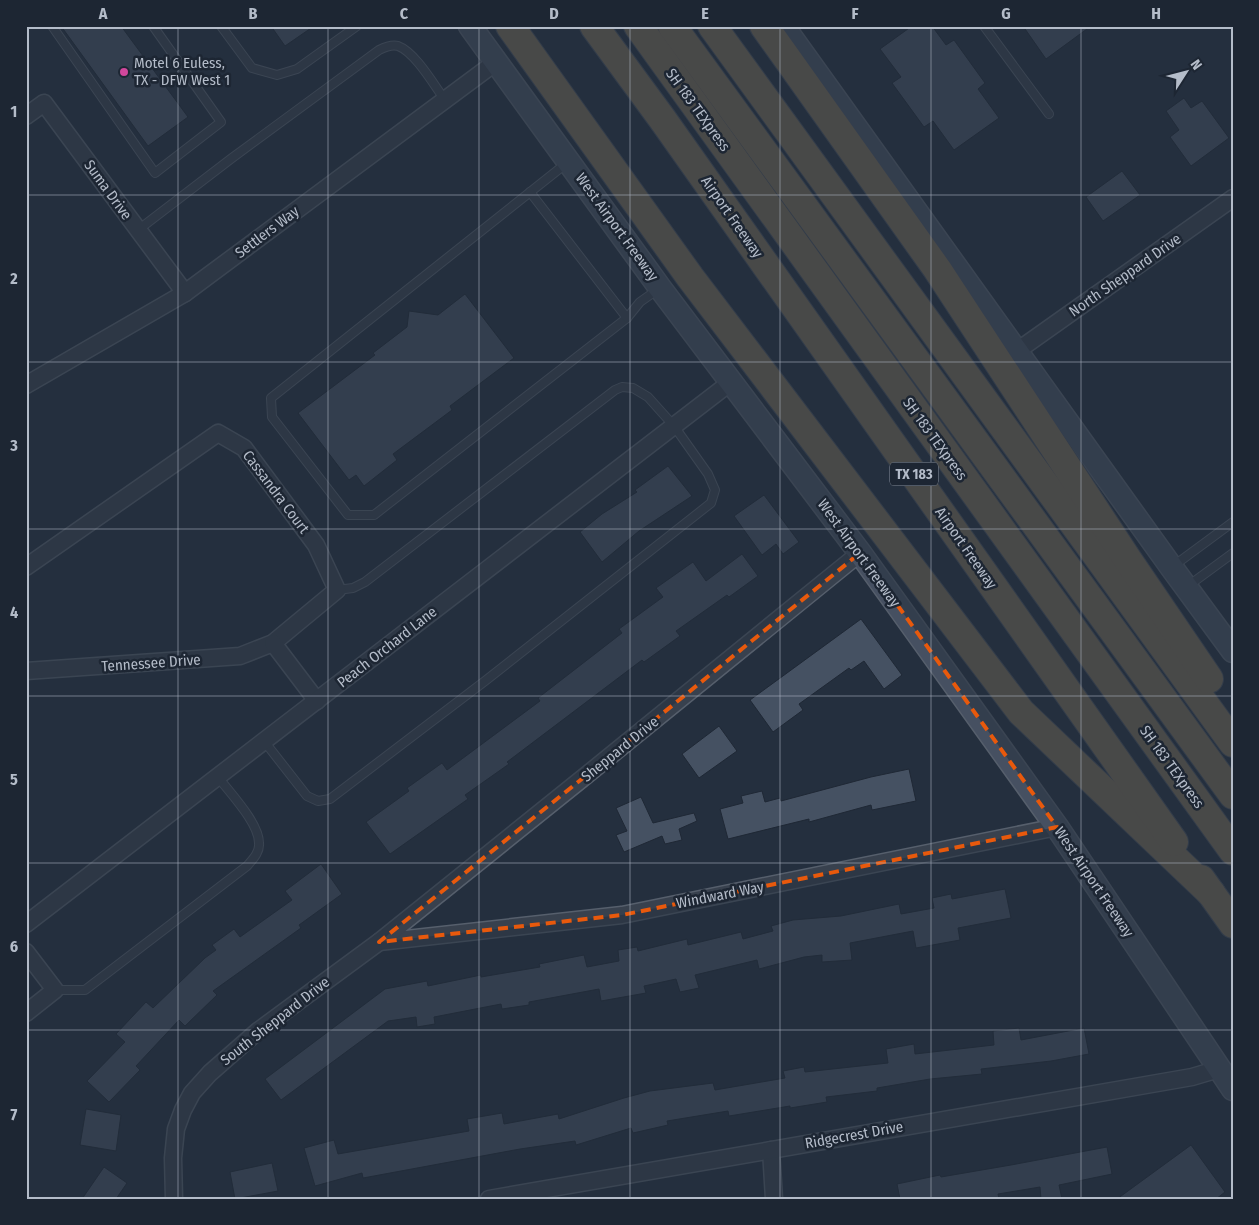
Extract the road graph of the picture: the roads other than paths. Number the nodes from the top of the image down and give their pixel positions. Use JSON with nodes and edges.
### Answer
{"nodes":[{"id":1,"x":52,"y":26,"type":"edge"},
{"id":2,"x":153,"y":26,"type":"edge"},
{"id":3,"x":221,"y":26,"type":"edge"},
{"id":4,"x":357,"y":26,"type":"edge"},
{"id":5,"x":470,"y":26,"type":"edge"},
{"id":6,"x":510,"y":26,"type":"edge"},
{"id":7,"x":594,"y":26,"type":"edge"},
{"id":8,"x":638,"y":26,"type":"edge"},
{"id":9,"x":672,"y":26,"type":"edge"},
{"id":10,"x":712,"y":26,"type":"edge"},
{"id":11,"x":764,"y":26,"type":"edge"},
{"id":12,"x":783,"y":26,"type":"edge"},
{"id":13,"x":984,"y":26,"type":"edge"},
{"id":14,"x":496,"y":62,"type":"junction"},
{"id":15,"x":445,"y":100,"type":"junction"},
{"id":16,"x":1049,"y":114,"type":"dead end"},
{"id":17,"x":26,"y":116,"type":"edge"},
{"id":18,"x":569,"y":161,"type":"junction"},
{"id":19,"x":530,"y":192,"type":"junction"},
{"id":20,"x":1233,"y":198,"type":"edge"},
{"id":21,"x":138,"y":230,"type":"junction"},
{"id":22,"x":660,"y":288,"type":"junction"},
{"id":23,"x":185,"y":293,"type":"junction"},
{"id":24,"x":627,"y":318,"type":"junction"},
{"id":25,"x":1017,"y":351,"type":"junction"},
{"id":26,"x":731,"y":382,"type":"junction"},
{"id":27,"x":26,"y":385,"type":"edge"},
{"id":28,"x":674,"y":426,"type":"junction"},
{"id":29,"x":1233,"y":522,"type":"edge"},
{"id":30,"x":860,"y":552,"type":"junction"},
{"id":31,"x":1233,"y":553,"type":"edge"},
{"id":32,"x":26,"y":567,"type":"edge"},
{"id":33,"x":1172,"y":568,"type":"junction"},
{"id":34,"x":1186,"y":588,"type":"junction"},
{"id":35,"x":337,"y":590,"type":"junction"},
{"id":36,"x":273,"y":643,"type":"junction"},
{"id":37,"x":1233,"y":651,"type":"edge"},
{"id":38,"x":26,"y":671,"type":"edge"},
{"id":39,"x":317,"y":701,"type":"junction"},
{"id":40,"x":1233,"y":713,"type":"edge"},
{"id":41,"x":264,"y":741,"type":"junction"},
{"id":42,"x":1233,"y":743,"type":"edge"},
{"id":43,"x":218,"y":777,"type":"junction"},
{"id":44,"x":1233,"y":795,"type":"edge"},
{"id":45,"x":1057,"y":827,"type":"junction"},
{"id":46,"x":1233,"y":851,"type":"edge"},
{"id":47,"x":1211,"y":893,"type":"junction"},
{"id":48,"x":26,"y":924,"type":"edge"},
{"id":49,"x":1233,"y":924,"type":"edge"},
{"id":50,"x":379,"y":942,"type":"junction"},
{"id":51,"x":26,"y":952,"type":"edge"},
{"id":52,"x":55,"y":990,"type":"junction"},
{"id":53,"x":26,"y":1012,"type":"edge"},
{"id":54,"x":1226,"y":1073,"type":"edge"},
{"id":55,"x":1233,"y":1089,"type":"edge"},
{"id":56,"x":771,"y":1150,"type":"junction"},
{"id":57,"x":174,"y":1199,"type":"edge"},
{"id":58,"x":488,"y":1199,"type":"edge"},
{"id":59,"x":774,"y":1199,"type":"edge"}],
"edges":[{"from":1,"to":2,"type":"lane"},
{"from":3,"to":4,"type":"lane"},
{"from":5,"to":14,"type":"main road","name":"West Airport Freeway"},
{"from":6,"to":47,"type":"highway"},
{"from":7,"to":47,"type":"highway","name":"Airport Freeway","number":"TX 183"},
{"from":8,"to":46,"type":"highway","name":"SH 183 TEXpress"},
{"from":9,"to":44,"type":"highway","name":"SH 183 TEXpress"},
{"from":10,"to":42,"type":"highway"},
{"from":11,"to":40,"type":"highway"},
{"from":12,"to":25,"type":"main road"},
{"from":13,"to":16,"type":"lane"},
{"from":14,"to":15,"type":"street","name":"Settlers Way"},
{"from":14,"to":18,"type":"main road","name":"West Airport Freeway"},
{"from":15,"to":21,"type":"lane"},
{"from":15,"to":23,"type":"street","name":"Settlers Way"},
{"from":17,"to":21,"type":"street","name":"Suma Drive"},
{"from":18,"to":19,"type":"lane"},
{"from":18,"to":22,"type":"main road","name":"West Airport Freeway"},
{"from":19,"to":24,"type":"lane"},
{"from":19,"to":24,"type":"lane"},
{"from":20,"to":25,"type":"street","name":"North Sheppard Drive"},
{"from":21,"to":23,"type":"street","name":"Suma Drive"},
{"from":22,"to":24,"type":"lane"},
{"from":22,"to":26,"type":"main road","name":"West Airport Freeway"},
{"from":23,"to":27,"type":"street","name":"Settlers Way"},
{"from":25,"to":33,"type":"main road"},
{"from":26,"to":28,"type":"street","name":"Peach Orchard Lane"},
{"from":26,"to":30,"type":"main road","name":"West Airport Freeway"},
{"from":28,"to":35,"type":"lane"},
{"from":28,"to":39,"type":"street","name":"Peach Orchard Lane"},
{"from":28,"to":41,"type":"lane"},
{"from":29,"to":33,"type":"lane"},
{"from":30,"to":45,"type":"main road","name":"West Airport Freeway"},
{"from":30,"to":50,"type":"street","name":"Sheppard Drive"},
{"from":31,"to":34,"type":"lane"},
{"from":32,"to":35,"type":"street","name":"Cassandra Court"},
{"from":33,"to":34,"type":"main road"},
{"from":34,"to":37,"type":"main road"},
{"from":35,"to":36,"type":"street"},
{"from":36,"to":38,"type":"street","name":"Tennessee Drive"},
{"from":36,"to":39,"type":"street"},
{"from":39,"to":41,"type":"street","name":"Peach Orchard Lane"},
{"from":41,"to":43,"type":"street","name":"Peach Orchard Lane"},
{"from":43,"to":48,"type":"street","name":"Peach Orchard Lane"},
{"from":43,"to":52,"type":"lane"},
{"from":45,"to":50,"type":"street","name":"Windward Way"},
{"from":45,"to":54,"type":"main road","name":"West Airport Freeway"},
{"from":47,"to":49,"type":"highway","name":"Airport Freeway","number":"TX 183"},
{"from":50,"to":57,"type":"street","name":"South Sheppard Drive"},
{"from":51,"to":52,"type":"street"},
{"from":52,"to":53,"type":"street"},
{"from":54,"to":55,"type":"main road","name":"West Airport Freeway"},
{"from":54,"to":56,"type":"street","name":"Ridgecrest Drive"},
{"from":56,"to":58,"type":"street","name":"Ridgecrest Drive"},
{"from":56,"to":59,"type":"street"}]}
